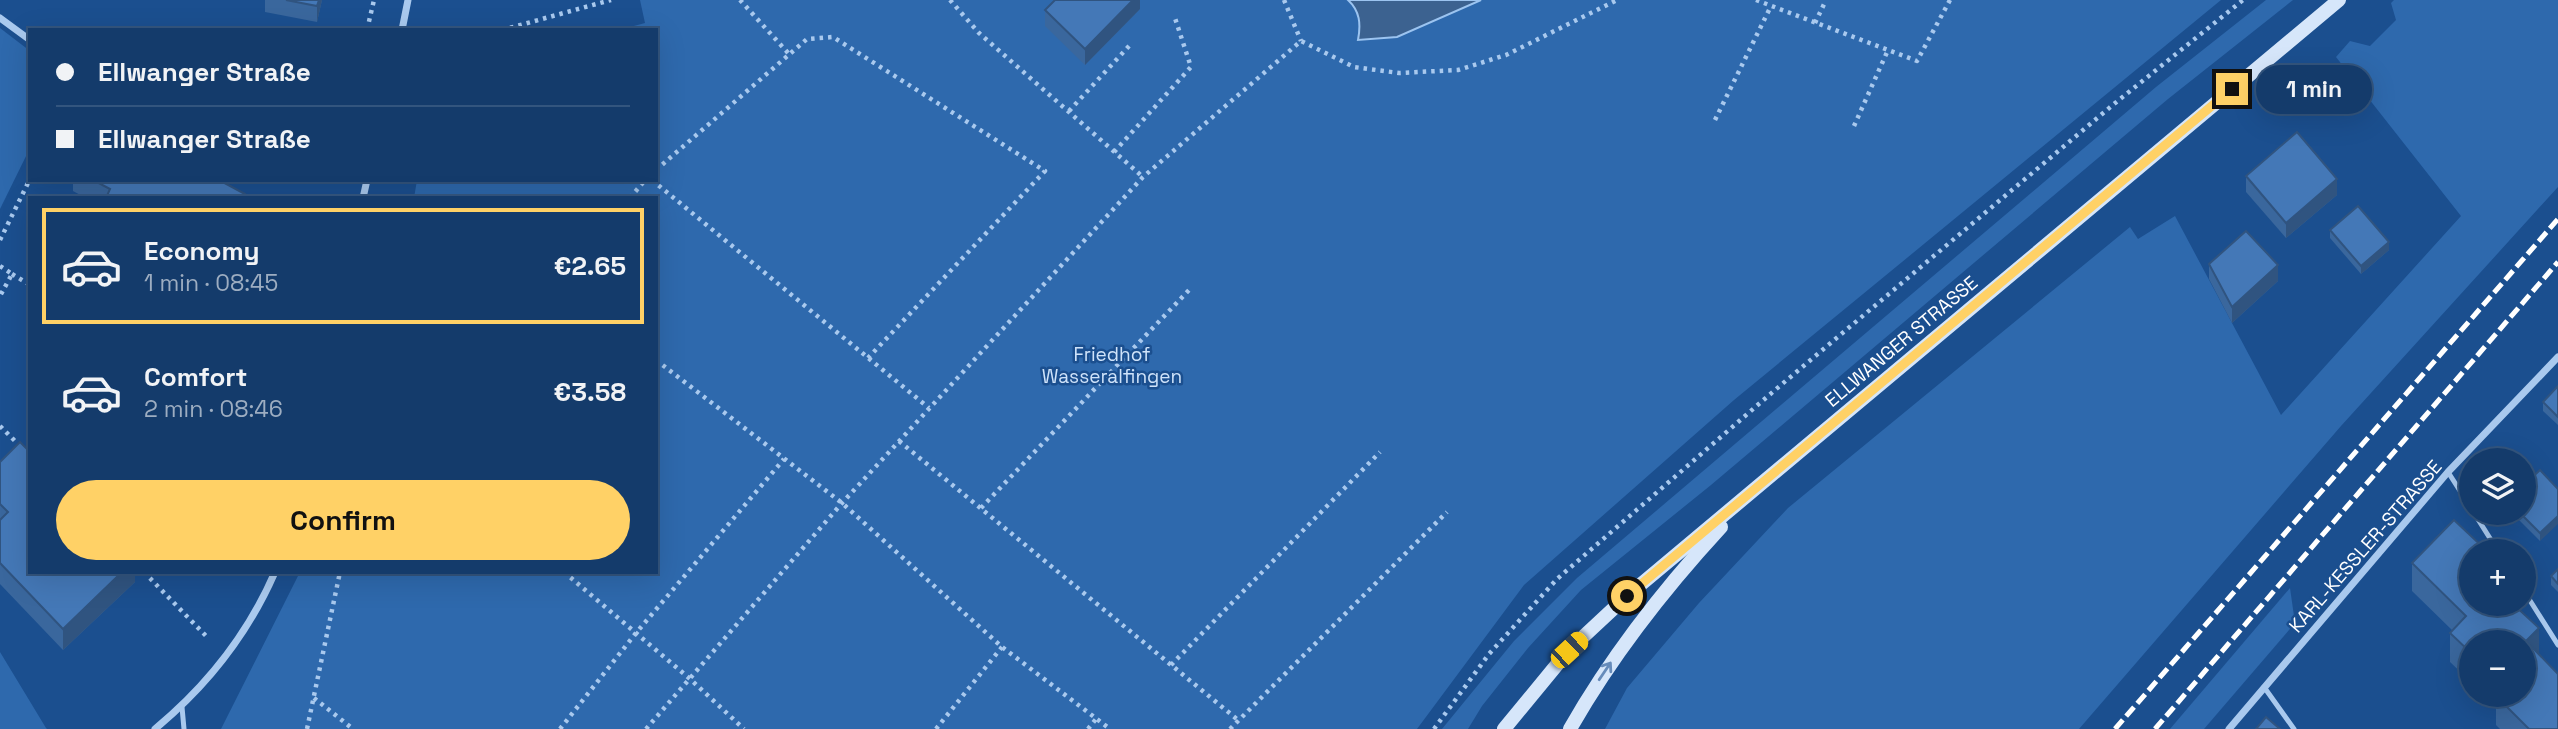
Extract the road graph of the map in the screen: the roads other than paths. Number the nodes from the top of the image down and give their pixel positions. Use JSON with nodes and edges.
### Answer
{"nodes":[{"id":1,"x":408,"y":0,"type":"edge"},
{"id":2,"x":2339,"y":0,"type":"edge"},
{"id":3,"x":0,"y":18,"type":"edge"},
{"id":4,"x":401,"y":28,"type":"edge"},
{"id":5,"x":28,"y":39,"type":"edge"},
{"id":6,"x":2558,"y":356,"type":"edge"},
{"id":7,"x":2448,"y":472,"type":"junction"},
{"id":8,"x":1762,"y":482,"type":"junction"},
{"id":9,"x":2459,"y":490,"type":"edge"},
{"id":10,"x":274,"y":574,"type":"edge"},
{"id":11,"x":2536,"y":610,"type":"edge"},
{"id":12,"x":2558,"y":645,"type":"edge"},
{"id":13,"x":2264,"y":687,"type":"junction"},
{"id":14,"x":181,"y":707,"type":"junction"},
{"id":15,"x":155,"y":729,"type":"edge"},
{"id":16,"x":184,"y":729,"type":"edge"},
{"id":17,"x":1504,"y":729,"type":"edge"},
{"id":18,"x":1570,"y":729,"type":"edge"},
{"id":19,"x":2229,"y":729,"type":"edge"},
{"id":20,"x":2294,"y":729,"type":"edge"}],
"edges":[{"from":1,"to":4,"type":"street"},
{"from":2,"to":8,"type":"main road","name":"ELLWANGER STRASSE"},
{"from":3,"to":5,"type":"street"},
{"from":6,"to":7,"type":"street","name":"KARL-KESSLER-STRASSE"},
{"from":7,"to":9,"type":"lane"},
{"from":7,"to":13,"type":"street","name":"KARL-KESSLER-STRASSE"},
{"from":8,"to":17,"type":"main road","name":"ELLWANGER STRASSE"},
{"from":18,"to":8,"type":"main road","one_way":true},
{"from":10,"to":14,"type":"street"},
{"from":11,"to":12,"type":"lane"},
{"from":13,"to":19,"type":"street","name":"KARL-KESSLER-STRASSE"},
{"from":13,"to":20,"type":"lane"},
{"from":14,"to":15,"type":"street"},
{"from":14,"to":16,"type":"lane"}]}
